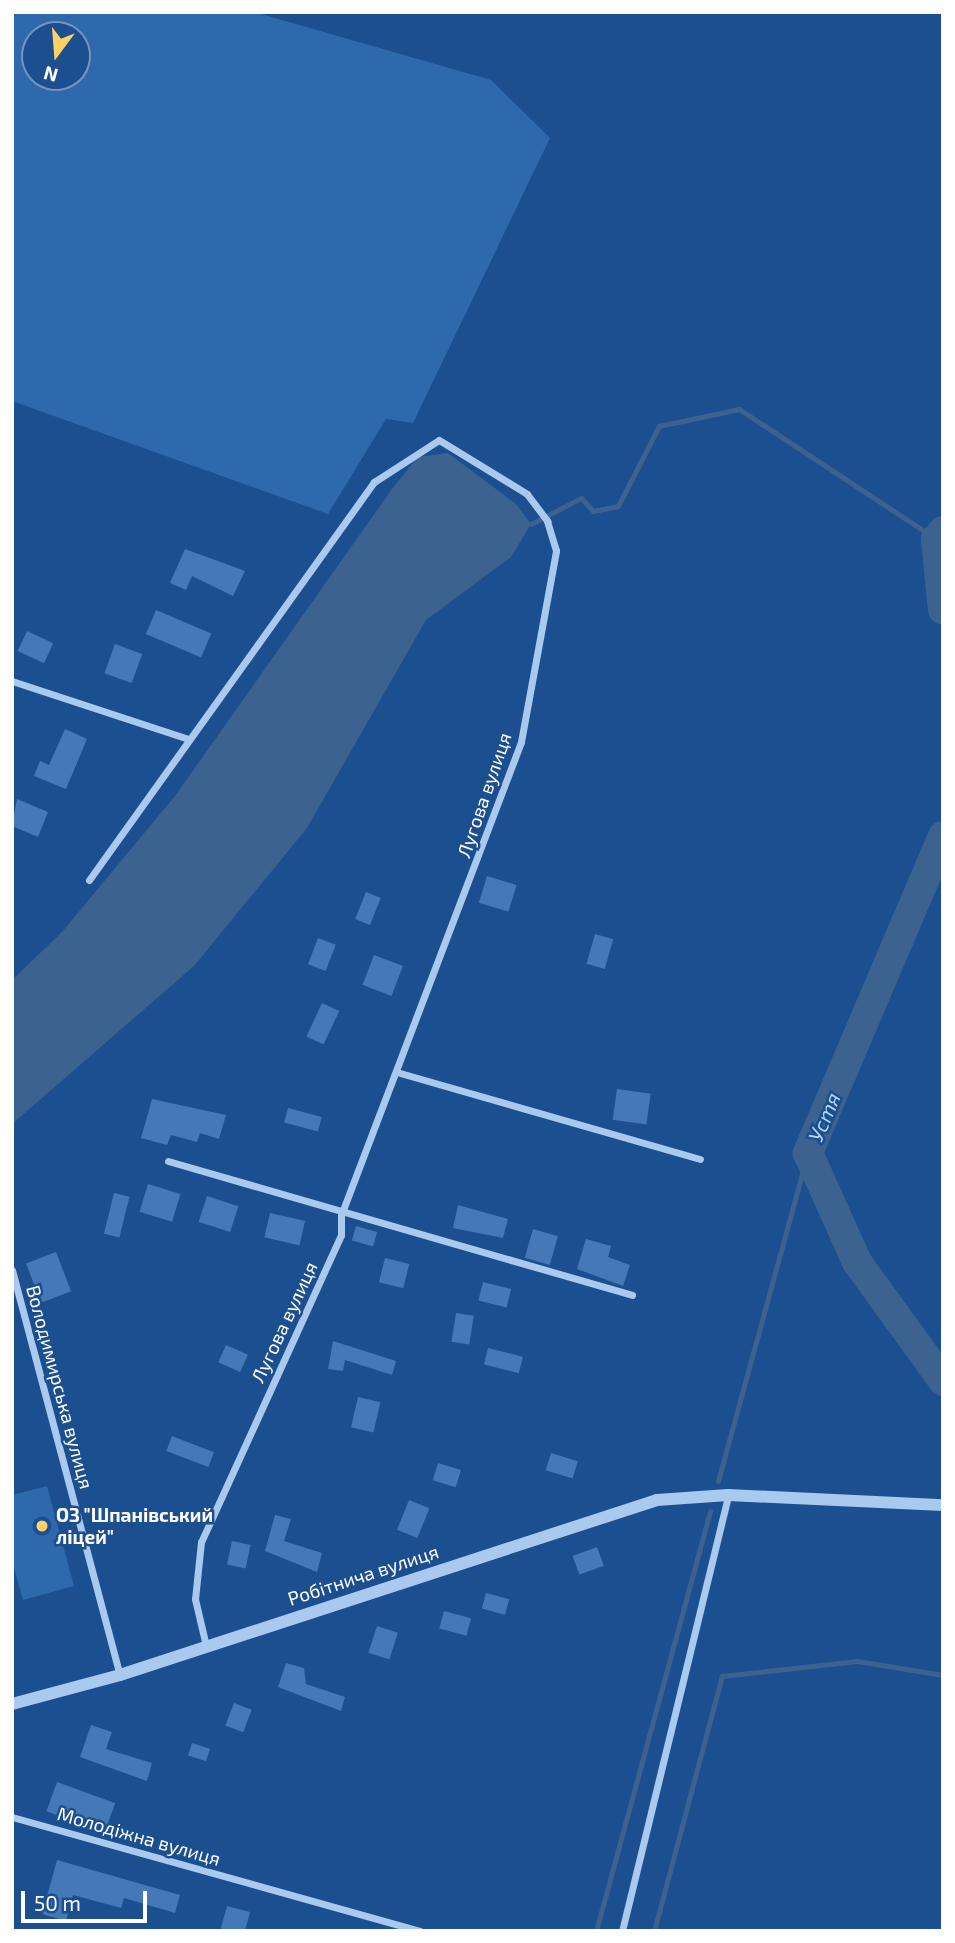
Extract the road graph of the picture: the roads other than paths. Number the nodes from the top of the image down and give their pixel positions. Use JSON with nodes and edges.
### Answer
{"nodes":[{"id":1,"x":12,"y":681,"type":"edge"},
{"id":2,"x":188,"y":739,"type":"junction"},
{"id":3,"x":89,"y":880,"type":"dead end"},
{"id":4,"x":400,"y":1073,"type":"junction"},
{"id":5,"x":700,"y":1159,"type":"dead end"},
{"id":6,"x":167,"y":1161,"type":"dead end"},
{"id":7,"x":341,"y":1215,"type":"junction"},
{"id":8,"x":12,"y":1270,"type":"edge"},
{"id":9,"x":632,"y":1295,"type":"dead end"},
{"id":10,"x":728,"y":1495,"type":"junction"},
{"id":11,"x":943,"y":1505,"type":"edge"},
{"id":12,"x":206,"y":1646,"type":"junction"},
{"id":13,"x":120,"y":1675,"type":"junction"},
{"id":14,"x":12,"y":1704,"type":"edge"},
{"id":15,"x":12,"y":1817,"type":"edge"},
{"id":16,"x":420,"y":1931,"type":"edge"},
{"id":17,"x":622,"y":1931,"type":"edge"}],
"edges":[{"from":1,"to":2,"type":"street"},
{"from":2,"to":3,"type":"street","name":"Лугова вулиця"},
{"from":2,"to":4,"type":"street","name":"Лугова вулиця"},
{"from":4,"to":5,"type":"street"},
{"from":4,"to":7,"type":"street","name":"Лугова вулиця"},
{"from":6,"to":7,"type":"street"},
{"from":7,"to":9,"type":"street"},
{"from":7,"to":12,"type":"street","name":"Лугова вулиця"},
{"from":8,"to":13,"type":"street","name":"Володимирська вулиця"},
{"from":10,"to":11,"type":"street","name":"Робітнича вулиця"},
{"from":10,"to":12,"type":"street","name":"Робітнича вулиця"},
{"from":10,"to":17,"type":"street"},
{"from":12,"to":13,"type":"street","name":"Робітнича вулиця"},
{"from":13,"to":14,"type":"street","name":"Робітнича вулиця"},
{"from":15,"to":16,"type":"street","name":"Молодіжна вулиця"}]}
